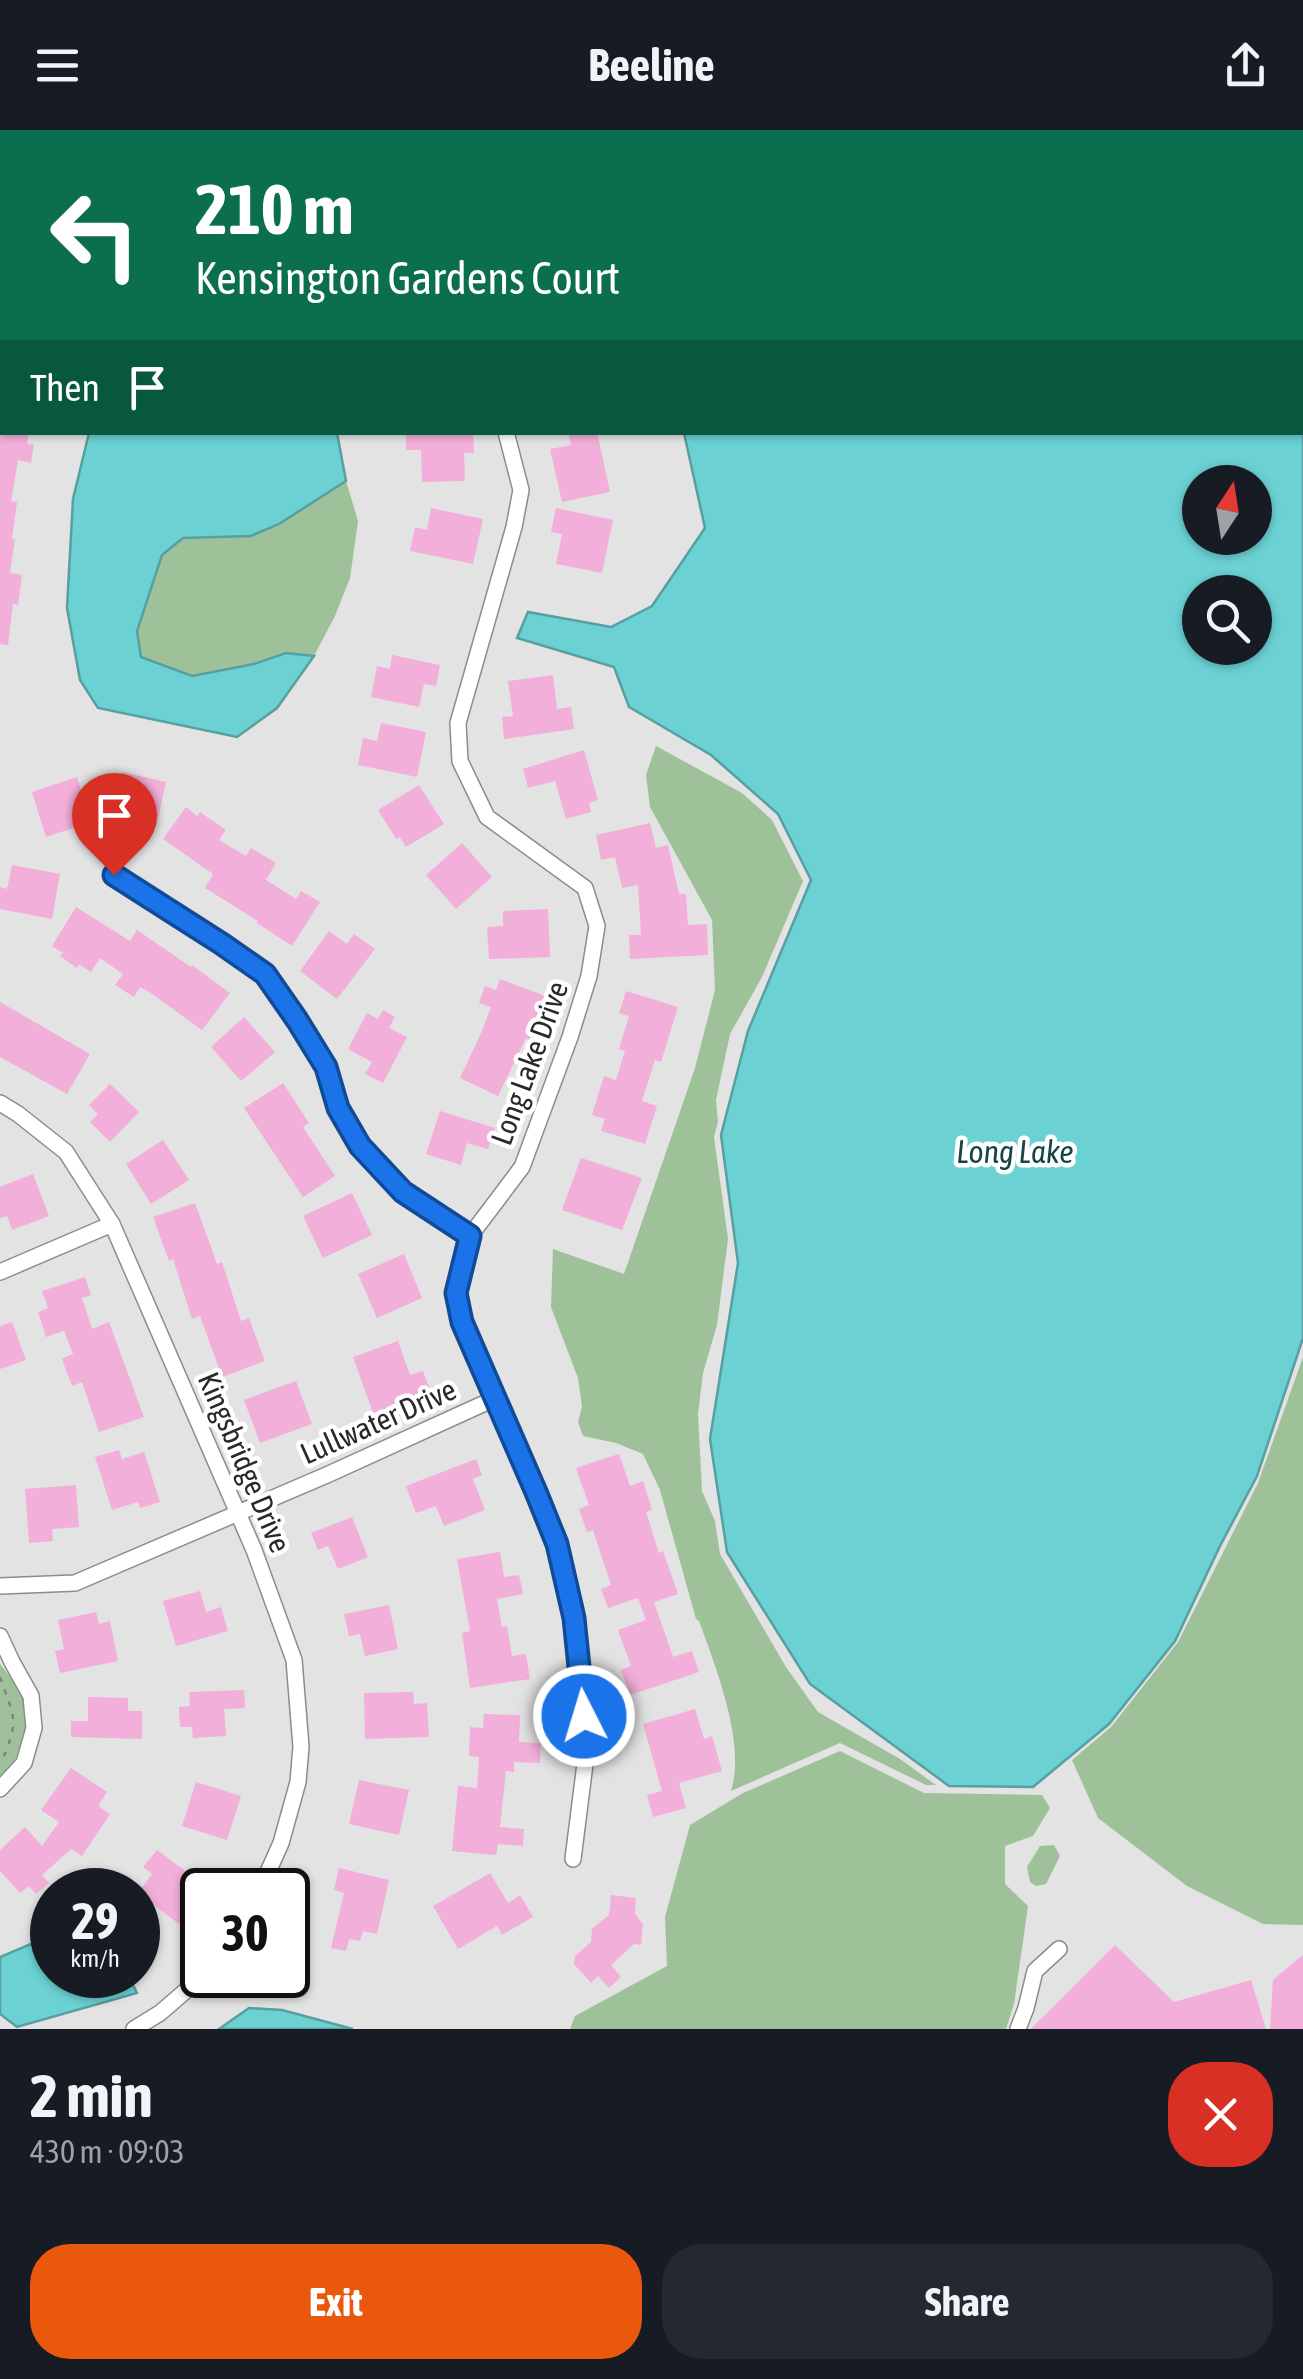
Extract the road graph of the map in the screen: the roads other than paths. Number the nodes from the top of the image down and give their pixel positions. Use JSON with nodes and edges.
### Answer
{"nodes":[{"id":1,"x":507,"y":435,"type":"edge"},
{"id":2,"x":114,"y":875,"type":"dead end"},
{"id":3,"x":0,"y":1103,"type":"edge"},
{"id":4,"x":112,"y":1224,"type":"junction"},
{"id":5,"x":470,"y":1236,"type":"junction"},
{"id":6,"x":0,"y":1272,"type":"edge"},
{"id":7,"x":496,"y":1398,"type":"junction"},
{"id":8,"x":238,"y":1512,"type":"junction"},
{"id":9,"x":0,"y":1586,"type":"edge"},
{"id":10,"x":0,"y":1636,"type":"edge"},
{"id":11,"x":0,"y":1789,"type":"edge"},
{"id":12,"x":573,"y":1859,"type":"dead end"},
{"id":13,"x":270,"y":1868,"type":"edge"},
{"id":14,"x":1059,"y":1949,"type":"dead end"},
{"id":15,"x":180,"y":1996,"type":"edge"},
{"id":16,"x":134,"y":2029,"type":"edge"},
{"id":17,"x":1018,"y":2029,"type":"edge"}],
"edges":[{"from":1,"to":5,"type":"street","name":"Long Lake Drive"},
{"from":2,"to":5,"type":"street"},
{"from":3,"to":4,"type":"street","name":"Kingsbridge Drive"},
{"from":4,"to":6,"type":"street"},
{"from":4,"to":8,"type":"street","name":"Kingsbridge Drive"},
{"from":5,"to":7,"type":"street","name":"Long Lake Drive"},
{"from":7,"to":8,"type":"street","name":"Lullwater Drive"},
{"from":7,"to":12,"type":"street","name":"Long Lake Drive"},
{"from":8,"to":9,"type":"street","name":"Lullwater Drive"},
{"from":8,"to":13,"type":"street","name":"Kingsbridge Drive"},
{"from":10,"to":11,"type":"street"},
{"from":14,"to":17,"type":"street"},
{"from":15,"to":16,"type":"street"}]}
